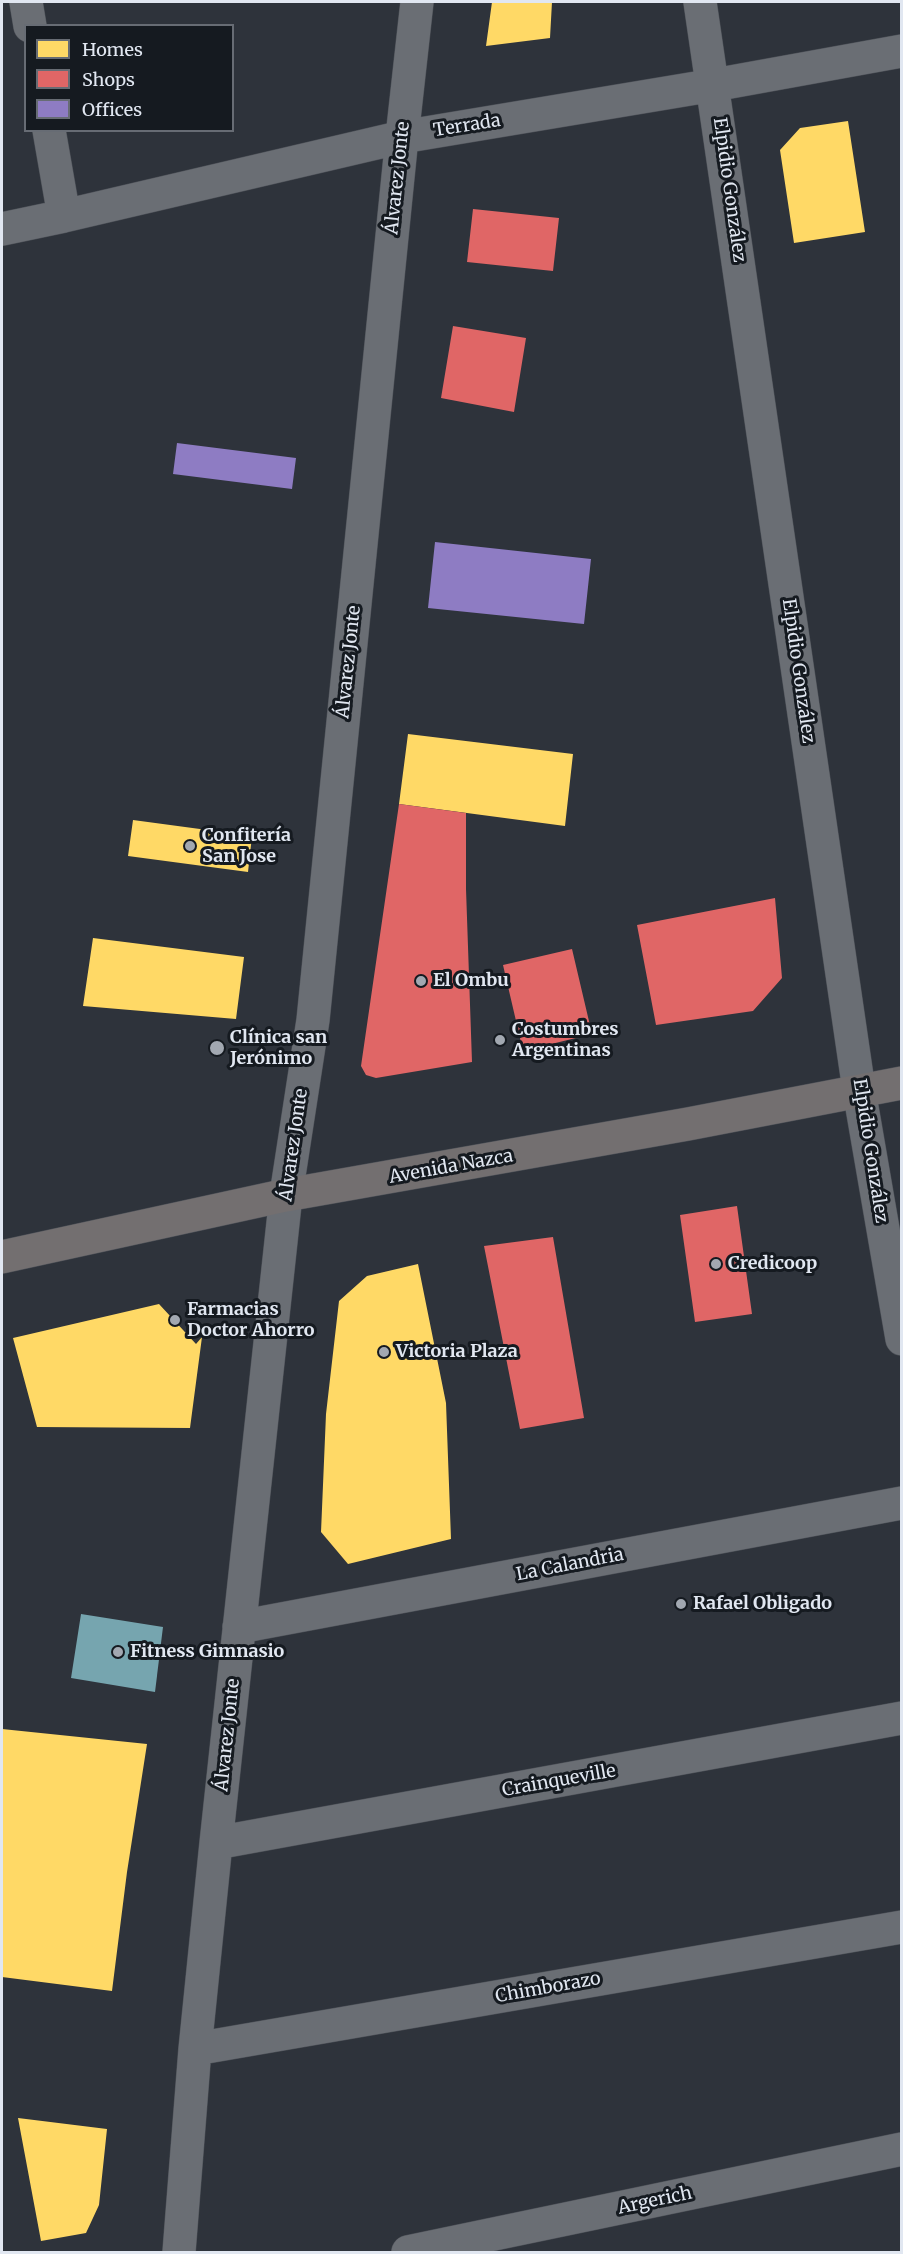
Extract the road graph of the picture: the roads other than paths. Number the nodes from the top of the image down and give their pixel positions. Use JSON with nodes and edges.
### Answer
{"nodes":[{"id":1,"x":26,"y":2,"type":"edge"},
{"id":2,"x":417,"y":2,"type":"edge"},
{"id":3,"x":700,"y":2,"type":"edge"},
{"id":4,"x":30,"y":24,"type":"edge"},
{"id":5,"x":902,"y":51,"type":"edge"},
{"id":6,"x":714,"y":85,"type":"junction"},
{"id":7,"x":49,"y":132,"type":"edge"},
{"id":8,"x":402,"y":137,"type":"junction"},
{"id":9,"x":64,"y":216,"type":"junction"},
{"id":10,"x":2,"y":229,"type":"edge"},
{"id":11,"x":902,"y":1083,"type":"edge"},
{"id":12,"x":859,"y":1090,"type":"junction"},
{"id":13,"x":286,"y":1195,"type":"junction"},
{"id":14,"x":2,"y":1257,"type":"edge"},
{"id":15,"x":902,"y":1339,"type":"edge"},
{"id":16,"x":902,"y":1503,"type":"edge"},
{"id":17,"x":239,"y":1627,"type":"junction"},
{"id":18,"x":902,"y":1718,"type":"edge"},
{"id":19,"x":216,"y":1843,"type":"junction"},
{"id":20,"x":902,"y":1927,"type":"edge"},
{"id":21,"x":195,"y":2049,"type":"junction"},
{"id":22,"x":902,"y":2149,"type":"edge"},
{"id":23,"x":179,"y":2253,"type":"edge"},
{"id":24,"x":408,"y":2253,"type":"edge"}],
"edges":[{"from":1,"to":4,"type":"street"},
{"from":2,"to":8,"type":"street","name":"Álvarez Jonte"},
{"from":3,"to":6,"type":"street","name":"Elpidio González"},
{"from":5,"to":6,"type":"street","name":"Terrada"},
{"from":6,"to":8,"type":"street","name":"Terrada"},
{"from":6,"to":12,"type":"street","name":"Elpidio González"},
{"from":7,"to":9,"type":"street"},
{"from":8,"to":9,"type":"street","name":"Terrada"},
{"from":8,"to":13,"type":"street","name":"Álvarez Jonte"},
{"from":9,"to":10,"type":"street","name":"Terrada"},
{"from":11,"to":12,"type":"main road","name":"Avenida Nazca"},
{"from":12,"to":13,"type":"main road","name":"Avenida Nazca"},
{"from":12,"to":15,"type":"street","name":"Elpidio González"},
{"from":13,"to":14,"type":"main road","name":"Avenida Nazca"},
{"from":13,"to":17,"type":"street","name":"Álvarez Jonte"},
{"from":16,"to":17,"type":"street","name":"La Calandria"},
{"from":17,"to":19,"type":"street","name":"Álvarez Jonte"},
{"from":18,"to":19,"type":"street","name":"Crainqueville"},
{"from":19,"to":21,"type":"street","name":"Álvarez Jonte"},
{"from":20,"to":21,"type":"street","name":"Chimborazo"},
{"from":21,"to":23,"type":"street","name":"Álvarez Jonte"},
{"from":22,"to":24,"type":"street","name":"Argerich"}]}
